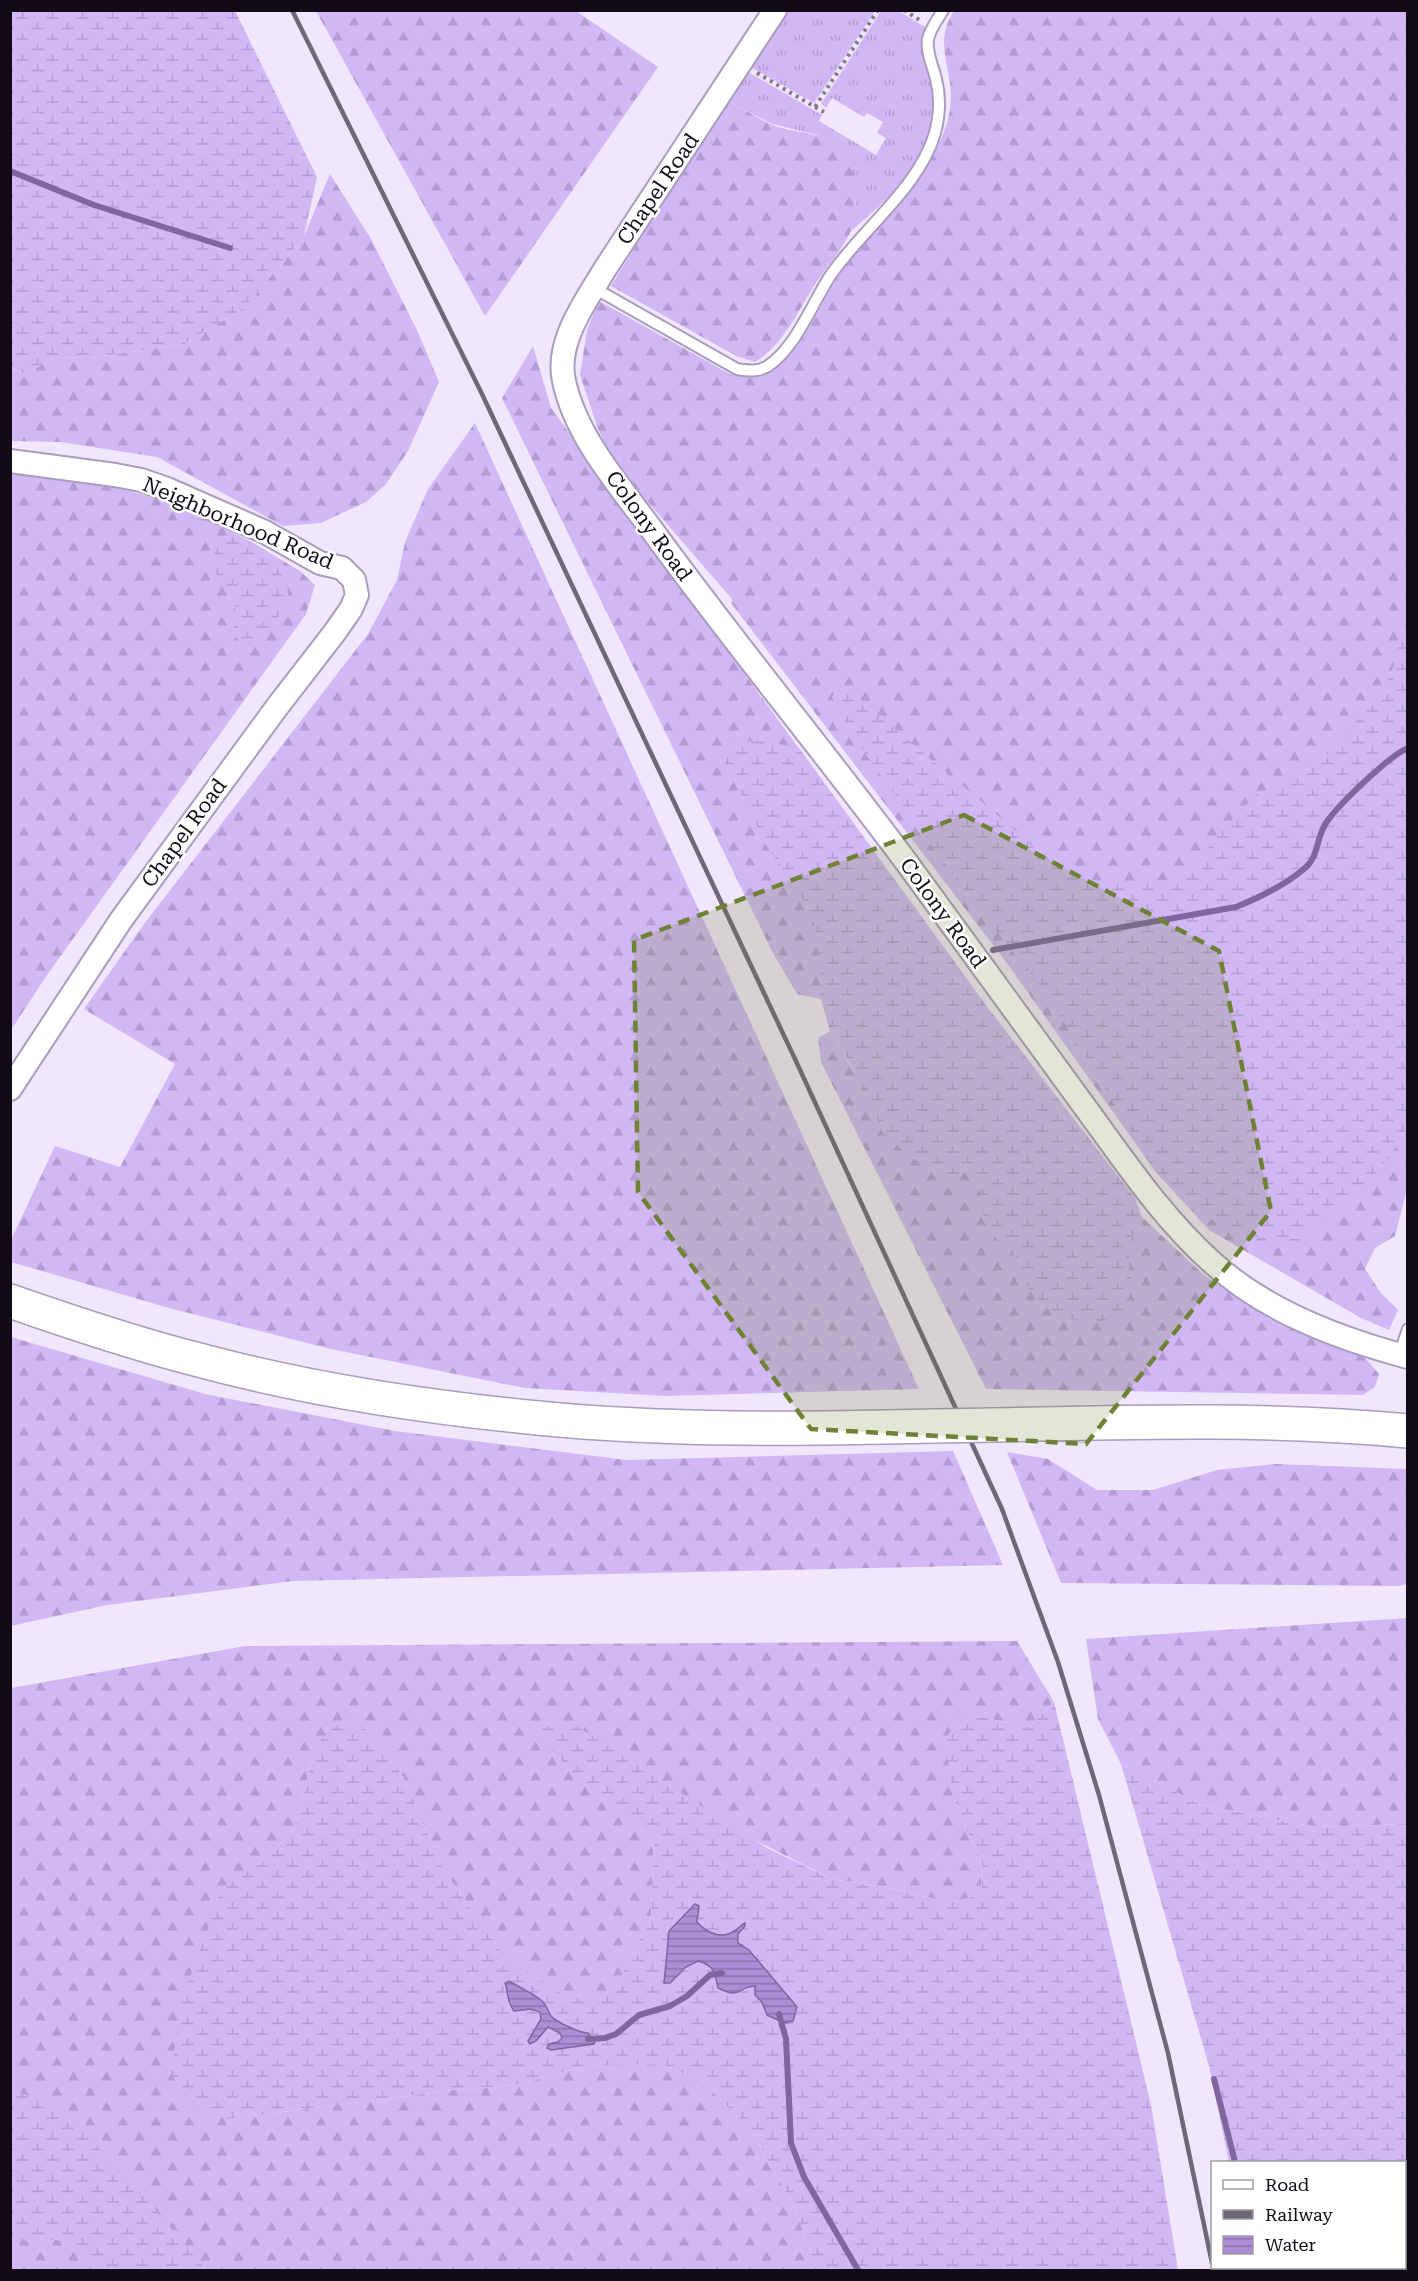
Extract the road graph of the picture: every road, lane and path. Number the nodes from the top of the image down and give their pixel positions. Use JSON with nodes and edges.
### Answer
{"nodes":[{"id":1,"x":775,"y":10,"type":"edge"},
{"id":2,"x":878,"y":10,"type":"edge"},
{"id":3,"x":943,"y":10,"type":"edge"},
{"id":4,"x":740,"y":64,"type":"junction"},
{"id":5,"x":815,"y":107,"type":"junction"},
{"id":6,"x":824,"y":112,"type":"dead end"},
{"id":7,"x":594,"y":288,"type":"junction"},
{"id":8,"x":563,"y":375,"type":"joint"},
{"id":9,"x":10,"y":460,"type":"edge"},
{"id":10,"x":354,"y":580,"type":"joint"},
{"id":11,"x":10,"y":1089,"type":"edge"},
{"id":12,"x":10,"y":1301,"type":"edge"},
{"id":13,"x":1407,"y":1329,"type":"edge"},
{"id":14,"x":1403,"y":1356,"type":"edge"},
{"id":15,"x":1407,"y":1431,"type":"edge"}],
"edges":[{"from":1,"to":4,"type":"street","name":"Chapel Road"},
{"from":2,"to":5,"type":"path"},
{"from":3,"to":7,"type":"lane"},
{"from":4,"to":5,"type":"path"},
{"from":4,"to":7,"type":"street","name":"Chapel Road"},
{"from":5,"to":6,"type":"path"},
{"from":7,"to":8,"type":"street","name":"Chapel Road"},
{"from":8,"to":14,"type":"street","name":"Colony Road"},
{"from":9,"to":10,"type":"street","name":"Neighborhood Road"},
{"from":10,"to":11,"type":"street","name":"Chapel Road"},
{"from":12,"to":15,"type":"highway","bridge":true},
{"from":13,"to":14,"type":"lane"}]}
